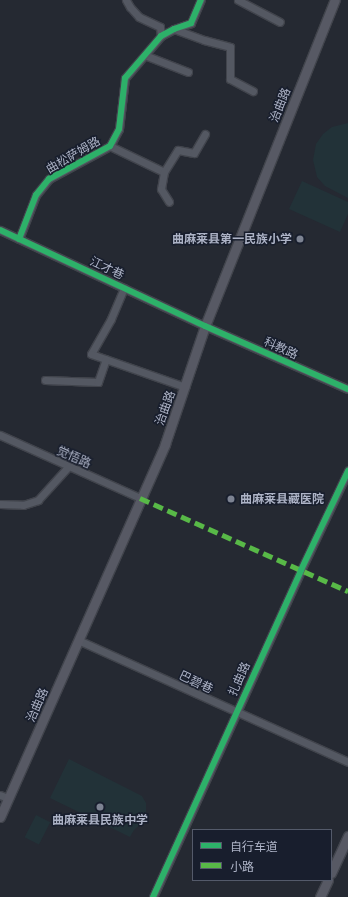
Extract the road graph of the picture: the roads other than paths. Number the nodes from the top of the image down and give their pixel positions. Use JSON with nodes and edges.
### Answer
{"nodes":[{"id":1,"x":126,"y":0,"type":"edge"},
{"id":2,"x":201,"y":0,"type":"edge"},
{"id":3,"x":238,"y":0,"type":"edge"},
{"id":4,"x":335,"y":0,"type":"edge"},
{"id":5,"x":280,"y":22,"type":"dead end"},
{"id":6,"x":174,"y":29,"type":"junction"},
{"id":7,"x":162,"y":36,"type":"junction"},
{"id":8,"x":147,"y":56,"type":"dead end"},
{"id":9,"x":188,"y":72,"type":"dead end"},
{"id":10,"x":254,"y":91,"type":"dead end"},
{"id":11,"x":205,"y":134,"type":"dead end"},
{"id":12,"x":110,"y":146,"type":"junction"},
{"id":13,"x":164,"y":172,"type":"junction"},
{"id":14,"x":169,"y":202,"type":"dead end"},
{"id":15,"x":0,"y":230,"type":"edge"},
{"id":16,"x":19,"y":239,"type":"junction"},
{"id":17,"x":124,"y":288,"type":"junction"},
{"id":18,"x":205,"y":326,"type":"junction"},
{"id":19,"x":106,"y":359,"type":"junction"},
{"id":20,"x":45,"y":380,"type":"dead end"},
{"id":21,"x":185,"y":388,"type":"junction"},
{"id":22,"x":348,"y":389,"type":"edge"},
{"id":23,"x":0,"y":435,"type":"edge"},
{"id":24,"x":68,"y":467,"type":"junction"},
{"id":25,"x":348,"y":471,"type":"edge"},
{"id":26,"x":140,"y":498,"type":"junction"},
{"id":27,"x":0,"y":504,"type":"edge"},
{"id":28,"x":78,"y":640,"type":"junction"},
{"id":29,"x":236,"y":712,"type":"junction"},
{"id":30,"x":348,"y":762,"type":"edge"},
{"id":31,"x":4,"y":797,"type":"edge"},
{"id":32,"x":0,"y":817,"type":"edge"},
{"id":33,"x":348,"y":836,"type":"edge"},
{"id":34,"x":332,"y":871,"type":"edge"},
{"id":35,"x":328,"y":881,"type":"edge"},
{"id":36,"x":153,"y":897,"type":"edge"},
{"id":37,"x":320,"y":897,"type":"edge"}],
"edges":[{"from":1,"to":7,"type":"street"},
{"from":2,"to":6,"type":"street","name":"曲松萨姆路"},
{"from":3,"to":5,"type":"street"},
{"from":4,"to":18,"type":"main road","name":"治曲路"},
{"from":6,"to":7,"type":"street","name":"曲松萨姆路"},
{"from":6,"to":10,"type":"street"},
{"from":7,"to":12,"type":"street","name":"曲松萨姆路"},
{"from":8,"to":9,"type":"street"},
{"from":11,"to":13,"type":"street"},
{"from":12,"to":13,"type":"street"},
{"from":12,"to":16,"type":"street","name":"曲松萨姆路"},
{"from":13,"to":14,"type":"street"},
{"from":15,"to":16,"type":"street","name":"江才巷"},
{"from":16,"to":17,"type":"street","name":"江才巷"},
{"from":17,"to":18,"type":"street","name":"江才巷"},
{"from":17,"to":19,"type":"street"},
{"from":18,"to":21,"type":"main road","name":"治曲路"},
{"from":18,"to":22,"type":"street","name":"科教路"},
{"from":19,"to":20,"type":"street"},
{"from":19,"to":21,"type":"street"},
{"from":21,"to":26,"type":"main road","name":"治曲路"},
{"from":23,"to":24,"type":"street","name":"觉悟路"},
{"from":24,"to":26,"type":"street","name":"觉悟路"},
{"from":24,"to":27,"type":"street"},
{"from":25,"to":29,"type":"street","name":"扎曲路"},
{"from":26,"to":28,"type":"main road","name":"治曲路"},
{"from":28,"to":29,"type":"street","name":"巴碧巷"},
{"from":28,"to":31,"type":"main road","name":"治曲路"},
{"from":29,"to":30,"type":"street","name":"巴碧巷"},
{"from":29,"to":36,"type":"street","name":"扎曲路"},
{"from":31,"to":32,"type":"main road","name":"治曲路"},
{"from":33,"to":34,"type":"main road"},
{"from":35,"to":37,"type":"main road"}]}
